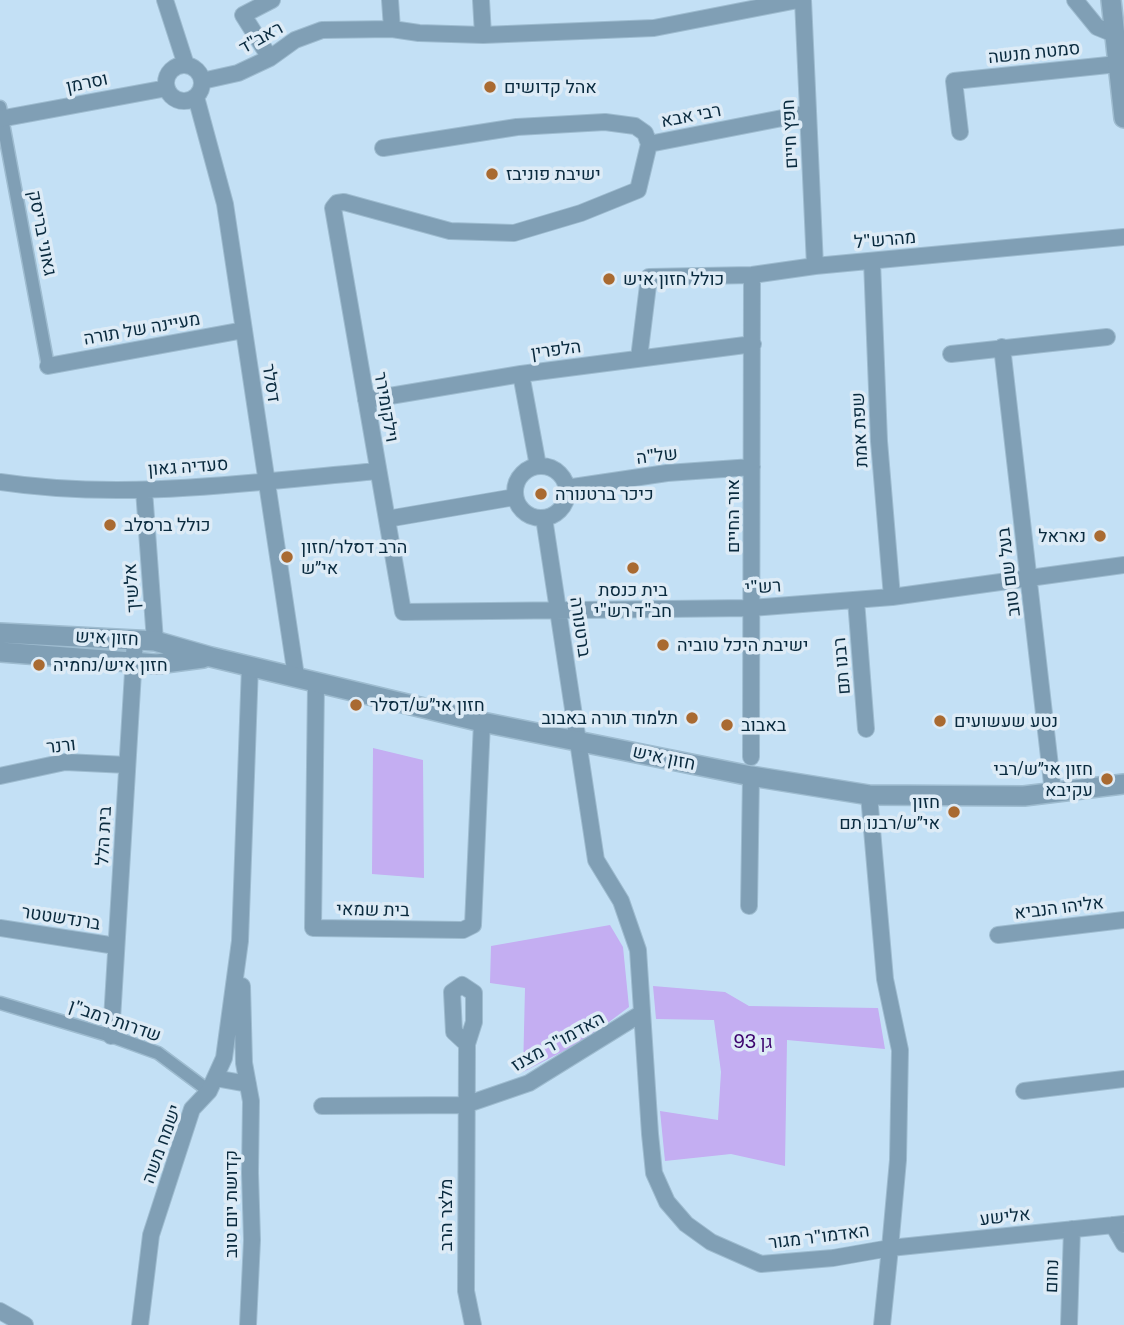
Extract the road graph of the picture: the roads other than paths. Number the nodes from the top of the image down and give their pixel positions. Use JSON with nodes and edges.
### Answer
{"nodes":[{"id":1,"x":165,"y":0,"type":"edge"},
{"id":2,"x":272,"y":0,"type":"edge"},
{"id":3,"x":390,"y":0,"type":"edge"},
{"id":4,"x":481,"y":0,"type":"edge"},
{"id":5,"x":801,"y":0,"type":"edge"},
{"id":6,"x":1075,"y":0,"type":"edge"},
{"id":7,"x":1111,"y":0,"type":"edge"},
{"id":8,"x":392,"y":29,"type":"junction"},
{"id":9,"x":1114,"y":34,"type":"junction"},
{"id":10,"x":483,"y":35,"type":"junction"},
{"id":11,"x":270,"y":58,"type":"junction"},
{"id":12,"x":1120,"y":63,"type":"edge"},
{"id":13,"x":186,"y":65,"type":"junction"},
{"id":14,"x":202,"y":81,"type":"junction"},
{"id":15,"x":167,"y":88,"type":"junction"},
{"id":16,"x":196,"y":97,"type":"junction"},
{"id":17,"x":808,"y":113,"type":"junction"},
{"id":18,"x":1,"y":115,"type":"edge"},
{"id":19,"x":1124,"y":118,"type":"edge"},
{"id":20,"x":960,"y":132,"type":"dead end"},
{"id":21,"x":649,"y":144,"type":"junction"},
{"id":22,"x":383,"y":149,"type":"dead end"},
{"id":23,"x":1124,"y":237,"type":"edge"},
{"id":24,"x":872,"y":261,"type":"junction"},
{"id":25,"x":815,"y":266,"type":"junction"},
{"id":26,"x":752,"y":275,"type":"junction"},
{"id":27,"x":244,"y":331,"type":"junction"},
{"id":28,"x":1107,"y":337,"type":"dead end"},
{"id":29,"x":752,"y":344,"type":"junction"},
{"id":30,"x":1002,"y":347,"type":"junction"},
{"id":31,"x":951,"y":354,"type":"dead end"},
{"id":32,"x":639,"y":358,"type":"junction"},
{"id":33,"x":48,"y":366,"type":"joint"},
{"id":34,"x":521,"y":374,"type":"junction"},
{"id":35,"x":366,"y":400,"type":"junction"},
{"id":36,"x":538,"y":466,"type":"junction"},
{"id":37,"x":752,"y":467,"type":"junction"},
{"id":38,"x":378,"y":471,"type":"junction"},
{"id":39,"x":266,"y":481,"type":"junction"},
{"id":40,"x":0,"y":482,"type":"edge"},
{"id":41,"x":566,"y":488,"type":"junction"},
{"id":42,"x":144,"y":491,"type":"junction"},
{"id":43,"x":515,"y":497,"type":"junction"},
{"id":44,"x":387,"y":519,"type":"junction"},
{"id":45,"x":544,"y":519,"type":"junction"},
{"id":46,"x":1124,"y":565,"type":"edge"},
{"id":47,"x":1030,"y":576,"type":"junction"},
{"id":48,"x":892,"y":597,"type":"junction"},
{"id":49,"x":856,"y":600,"type":"junction"},
{"id":50,"x":751,"y":608,"type":"junction"},
{"id":51,"x":558,"y":610,"type":"junction"},
{"id":52,"x":402,"y":611,"type":"joint"},
{"id":53,"x":0,"y":633,"type":"edge"},
{"id":54,"x":135,"y":639,"type":"junction"},
{"id":55,"x":155,"y":641,"type":"junction"},
{"id":56,"x":0,"y":652,"type":"edge"},
{"id":57,"x":211,"y":657,"type":"junction"},
{"id":58,"x":133,"y":662,"type":"junction"},
{"id":59,"x":250,"y":666,"type":"junction"},
{"id":60,"x":296,"y":676,"type":"junction"},
{"id":61,"x":316,"y":683,"type":"junction"},
{"id":62,"x":482,"y":722,"type":"junction"},
{"id":63,"x":866,"y":729,"type":"dead end"},
{"id":64,"x":577,"y":740,"type":"junction"},
{"id":65,"x":127,"y":765,"type":"junction"},
{"id":66,"x":751,"y":766,"type":"junction"},
{"id":67,"x":0,"y":776,"type":"edge"},
{"id":68,"x":1124,"y":784,"type":"edge"},
{"id":69,"x":1053,"y":792,"type":"junction"},
{"id":70,"x":869,"y":795,"type":"junction"},
{"id":71,"x":749,"y":906,"type":"dead end"},
{"id":72,"x":1124,"y":920,"type":"edge"},
{"id":73,"x":0,"y":928,"type":"edge"},
{"id":74,"x":998,"y":935,"type":"dead end"},
{"id":75,"x":240,"y":941,"type":"junction"},
{"id":76,"x":116,"y":946,"type":"junction"},
{"id":77,"x":0,"y":1003,"type":"edge"},
{"id":78,"x":642,"y":1013,"type":"junction"},
{"id":79,"x":111,"y":1036,"type":"junction"},
{"id":80,"x":467,"y":1044,"type":"dead end"},
{"id":81,"x":1124,"y":1079,"type":"edge"},
{"id":82,"x":212,"y":1084,"type":"junction"},
{"id":83,"x":248,"y":1084,"type":"junction"},
{"id":84,"x":1024,"y":1091,"type":"dead end"},
{"id":85,"x":465,"y":1105,"type":"junction"},
{"id":86,"x":322,"y":1106,"type":"dead end"},
{"id":87,"x":1118,"y":1224,"type":"edge"},
{"id":88,"x":1072,"y":1229,"type":"junction"},
{"id":89,"x":1124,"y":1244,"type":"edge"},
{"id":90,"x":890,"y":1248,"type":"junction"},
{"id":91,"x":0,"y":1311,"type":"edge"},
{"id":92,"x":25,"y":1325,"type":"edge"},
{"id":93,"x":140,"y":1325,"type":"edge"},
{"id":94,"x":248,"y":1325,"type":"edge"},
{"id":95,"x":473,"y":1325,"type":"edge"},
{"id":96,"x":882,"y":1325,"type":"edge"},
{"id":97,"x":1069,"y":1325,"type":"edge"}],
"edges":[{"from":1,"to":13,"type":"street"},
{"from":2,"to":11,"type":"street"},
{"from":3,"to":8,"type":"street"},
{"from":4,"to":10,"type":"street"},
{"from":5,"to":10,"type":"street","name":"ראב\"ד"},
{"from":5,"to":17,"type":"street","name":"חפץ חיים"},
{"from":6,"to":9,"type":"street"},
{"from":7,"to":9,"type":"street"},
{"from":8,"to":10,"type":"street","name":"ראב\"ד"},
{"from":8,"to":11,"type":"street","name":"ראב\"ד"},
{"from":9,"to":12,"type":"street"},
{"from":11,"to":14,"type":"street","name":"ראב\"ד"},
{"from":12,"to":19,"type":"street"},
{"from":12,"to":20,"type":"street","name":"סמטת מנשה"},
{"from":13,"to":14,"type":"street"},
{"from":13,"to":15,"type":"street"},
{"from":14,"to":16,"type":"street"},
{"from":15,"to":16,"type":"street"},
{"from":15,"to":18,"type":"street","name":"וסרמן"},
{"from":16,"to":27,"type":"street","name":"דסלר"},
{"from":17,"to":21,"type":"street","name":"רבי אבא"},
{"from":17,"to":25,"type":"street","name":"חפץ חיים"},
{"from":18,"to":33,"type":"street","name":"גאוני בריסק"},
{"from":21,"to":22,"type":"street","name":"רבי אבא"},
{"from":21,"to":35,"type":"street","name":"וילקומירר"},
{"from":23,"to":24,"type":"street","name":"מהרש\"ל"},
{"from":24,"to":25,"type":"street","name":"מהרש\"ל"},
{"from":24,"to":48,"type":"street","name":"שפת אמת"},
{"from":25,"to":26,"type":"street","name":"מהרש\"ל"},
{"from":26,"to":29,"type":"street","name":"אור החיים"},
{"from":26,"to":32,"type":"street","name":"מהרש\"ל"},
{"from":27,"to":33,"type":"street","name":"מעיינה של תורה"},
{"from":27,"to":39,"type":"street","name":"דסלר"},
{"from":28,"to":30,"type":"street"},
{"from":29,"to":32,"type":"street","name":"הלפרין"},
{"from":29,"to":37,"type":"street","name":"אור החיים"},
{"from":30,"to":31,"type":"street"},
{"from":30,"to":47,"type":"street","name":"בעל שם טוב"},
{"from":32,"to":34,"type":"street","name":"הלפרין"},
{"from":34,"to":35,"type":"street","name":"הלפרין"},
{"from":34,"to":36,"type":"street"},
{"from":35,"to":38,"type":"street","name":"וילקומירר"},
{"from":36,"to":41,"type":"street"},
{"from":36,"to":43,"type":"street"},
{"from":37,"to":41,"type":"street","name":"של\"ה"},
{"from":37,"to":50,"type":"street","name":"אור החיים"},
{"from":38,"to":39,"type":"street","name":"סעדיה גאון"},
{"from":38,"to":44,"type":"street","name":"וילקומירר"},
{"from":39,"to":42,"type":"street","name":"סעדיה גאון"},
{"from":39,"to":60,"type":"street","name":"דסלר"},
{"from":40,"to":42,"type":"street","name":"סעדיה גאון"},
{"from":41,"to":45,"type":"street"},
{"from":42,"to":55,"type":"street","name":"אלשיך"},
{"from":43,"to":44,"type":"street"},
{"from":43,"to":45,"type":"street"},
{"from":44,"to":52,"type":"street","name":"וילקומירר"},
{"from":45,"to":51,"type":"street","name":"ברטנורה"},
{"from":46,"to":47,"type":"street","name":"רש\"י"},
{"from":47,"to":48,"type":"street","name":"רש\"י"},
{"from":47,"to":69,"type":"street","name":"בעל שם טוב"},
{"from":48,"to":49,"type":"street","name":"רש\"י"},
{"from":49,"to":50,"type":"street","name":"רש\"י"},
{"from":49,"to":63,"type":"street","name":"רבנו תם"},
{"from":50,"to":51,"type":"street","name":"רש\"י"},
{"from":50,"to":66,"type":"street","name":"אור החיים"},
{"from":51,"to":52,"type":"street","name":"רש\"י"},
{"from":51,"to":64,"type":"street","name":"ברטנורה"},
{"from":53,"to":54,"type":"street","name":"חזון איש"},
{"from":54,"to":55,"type":"street","name":"חזון איש"},
{"from":54,"to":58,"type":"street","name":"בית הלל"},
{"from":55,"to":57,"type":"street","name":"חזון איש"},
{"from":56,"to":58,"type":"street","name":"חזון איש"},
{"from":57,"to":58,"type":"street","name":"חזון איש"},
{"from":57,"to":59,"type":"street","name":"חזון איש"},
{"from":58,"to":65,"type":"street","name":"בית הלל"},
{"from":59,"to":60,"type":"street","name":"חזון איש"},
{"from":59,"to":75,"type":"street","name":"ישמח משה"},
{"from":60,"to":61,"type":"street","name":"חזון איש"},
{"from":61,"to":62,"type":"street","name":"חזון איש"},
{"from":61,"to":62,"type":"street","name":"בית שמאי"},
{"from":62,"to":64,"type":"street","name":"חזון איש"},
{"from":64,"to":66,"type":"street","name":"חזון איש"},
{"from":64,"to":78,"type":"street","name":"האדמו\"ר מגור"},
{"from":65,"to":67,"type":"street","name":"ורנר"},
{"from":65,"to":76,"type":"street","name":"בית הלל"},
{"from":66,"to":70,"type":"street","name":"חזון איש"},
{"from":66,"to":71,"type":"street","name":"אור החיים"},
{"from":68,"to":69,"type":"street","name":"חזון איש"},
{"from":69,"to":70,"type":"street","name":"חזון איש"},
{"from":70,"to":90,"type":"street","name":"האדמו\"ר מגור"},
{"from":72,"to":74,"type":"street","name":"אליהו הנביא"},
{"from":73,"to":76,"type":"street","name":"ברנדשטטר"},
{"from":75,"to":82,"type":"street","name":"ישמח משה"},
{"from":75,"to":83,"type":"street","name":"ישמח משה"},
{"from":76,"to":79,"type":"street","name":"בית הלל"},
{"from":77,"to":79,"type":"street","name":"שדרות רמב\"ן"},
{"from":78,"to":85,"type":"street","name":"האדמו\"ר מצנז"},
{"from":78,"to":90,"type":"street","name":"האדמו\"ר מגור"},
{"from":79,"to":82,"type":"street","name":"שדרות רמב\"ן"},
{"from":80,"to":85,"type":"street","name":"מלצר הרב"},
{"from":81,"to":84,"type":"street"},
{"from":82,"to":83,"type":"street"},
{"from":82,"to":93,"type":"street","name":"ישמח משה"},
{"from":83,"to":94,"type":"street","name":"קדושת יום טוב"},
{"from":85,"to":86,"type":"street","name":"האדמו\"ר מצנז"},
{"from":85,"to":95,"type":"street","name":"מלצר הרב"},
{"from":87,"to":88,"type":"street","name":"אלישע"},
{"from":87,"to":89,"type":"street"},
{"from":88,"to":90,"type":"street","name":"אלישע"},
{"from":88,"to":97,"type":"street","name":"נחום"},
{"from":90,"to":96,"type":"street"},
{"from":91,"to":92,"type":"street"}]}
